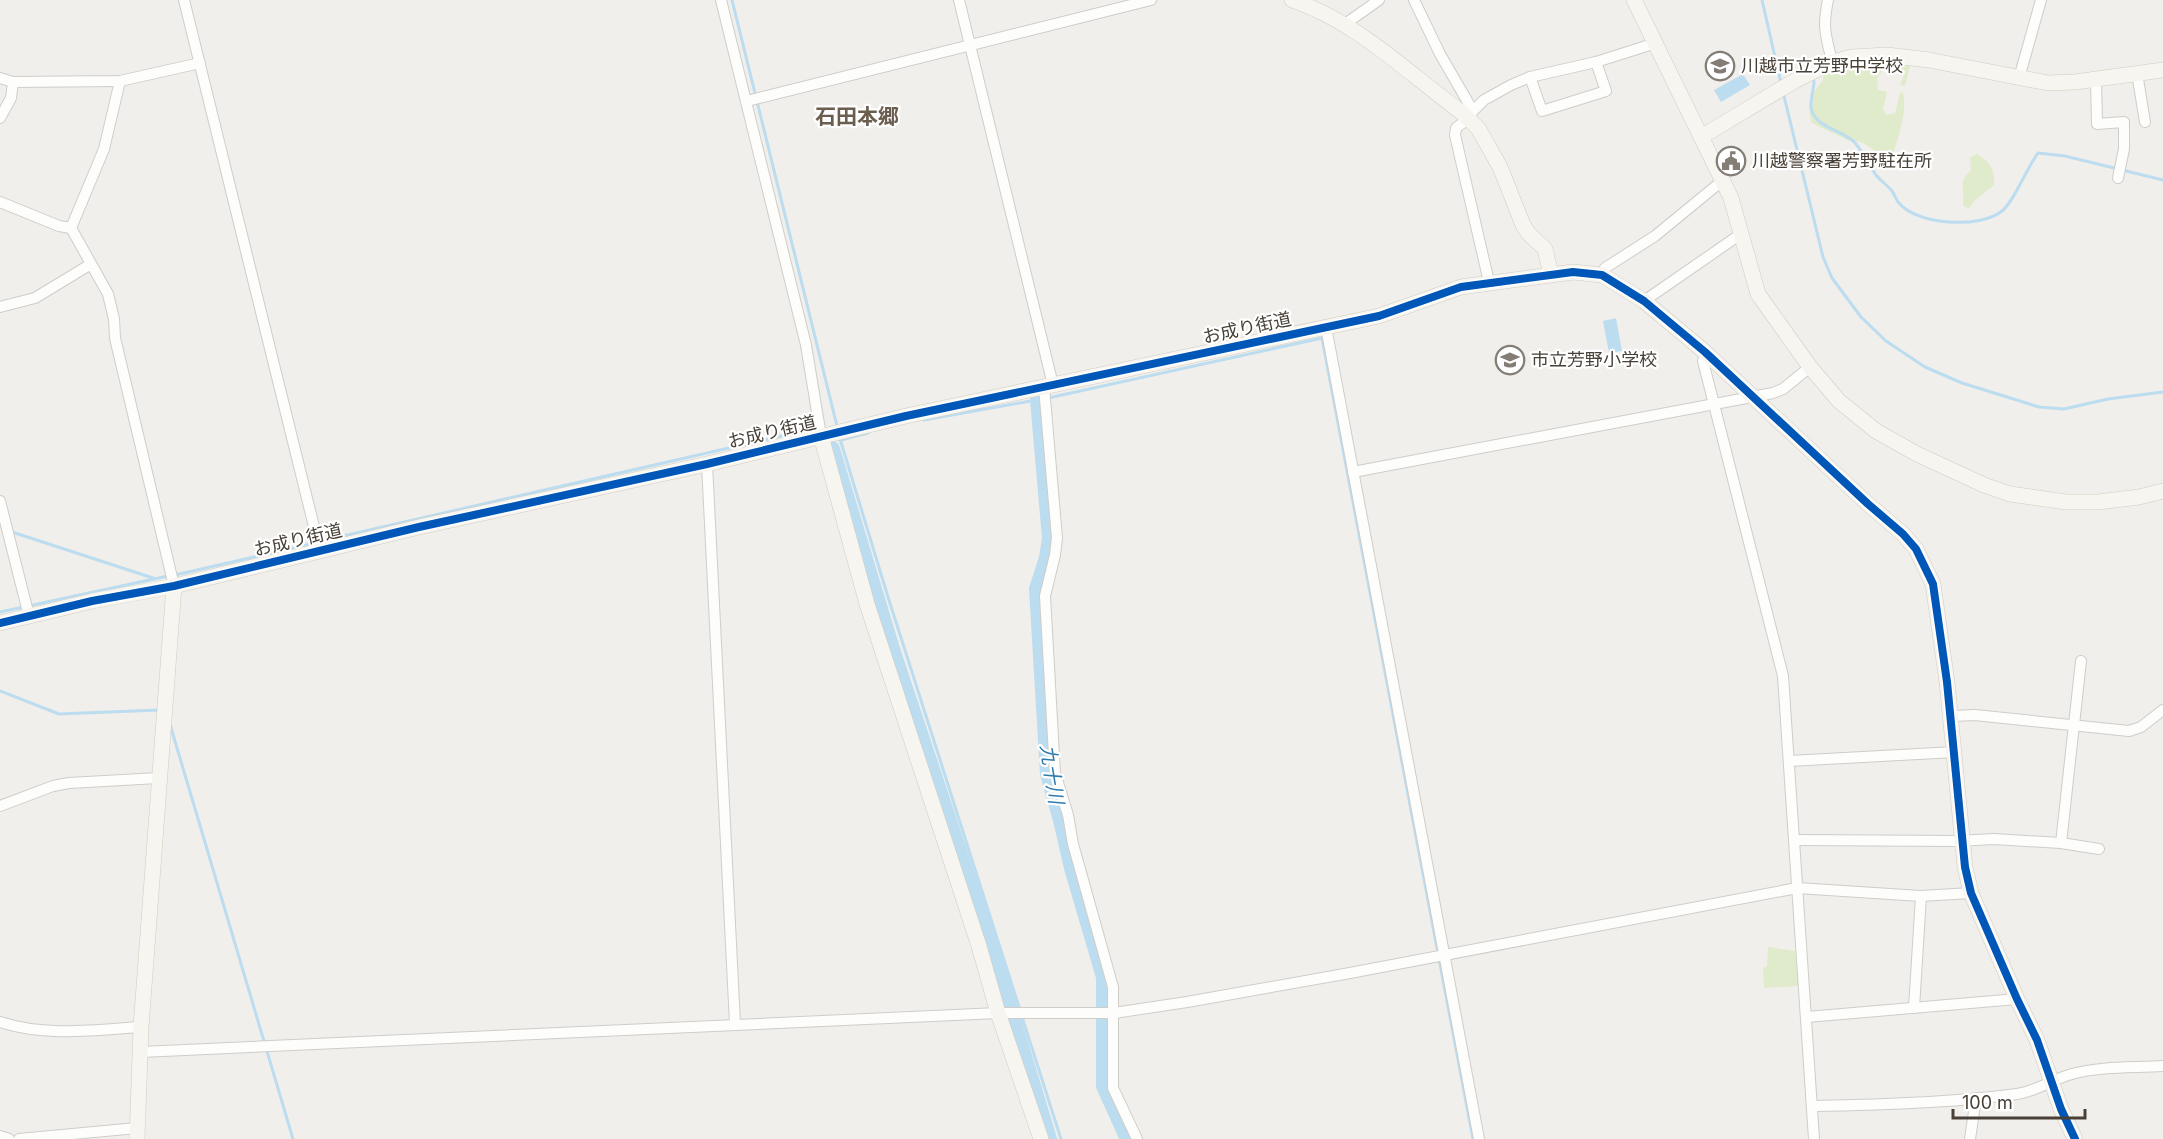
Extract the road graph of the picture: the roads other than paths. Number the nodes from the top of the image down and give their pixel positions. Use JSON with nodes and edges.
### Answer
{"nodes":[{"id":1,"x":184,"y":0,"type":"edge"},
{"id":2,"x":721,"y":0,"type":"edge"},
{"id":3,"x":958,"y":0,"type":"edge"},
{"id":4,"x":1151,"y":0,"type":"edge"},
{"id":5,"x":1292,"y":0,"type":"edge"},
{"id":6,"x":1379,"y":0,"type":"edge"},
{"id":7,"x":1414,"y":0,"type":"edge"},
{"id":8,"x":1634,"y":0,"type":"edge"},
{"id":9,"x":1828,"y":0,"type":"edge"},
{"id":10,"x":2041,"y":0,"type":"edge"},
{"id":11,"x":1345,"y":24,"type":"junction"},
{"id":12,"x":1656,"y":43,"type":"junction"},
{"id":13,"x":970,"y":47,"type":"junction"},
{"id":14,"x":1596,"y":62,"type":"junction"},
{"id":15,"x":1832,"y":62,"type":"junction"},
{"id":16,"x":200,"y":63,"type":"junction"},
{"id":17,"x":2163,"y":70,"type":"edge"},
{"id":18,"x":2137,"y":73,"type":"junction"},
{"id":19,"x":1530,"y":77,"type":"junction"},
{"id":20,"x":0,"y":78,"type":"edge"},
{"id":21,"x":2019,"y":78,"type":"junction"},
{"id":22,"x":2096,"y":80,"type":"junction"},
{"id":23,"x":120,"y":81,"type":"junction"},
{"id":24,"x":13,"y":82,"type":"junction"},
{"id":25,"x":747,"y":101,"type":"junction"},
{"id":26,"x":1471,"y":114,"type":"junction"},
{"id":27,"x":0,"y":118,"type":"edge"},
{"id":28,"x":2145,"y":122,"type":"dead end"},
{"id":29,"x":1701,"y":137,"type":"junction"},
{"id":30,"x":2118,"y":178,"type":"dead end"},
{"id":31,"x":1722,"y":181,"type":"junction"},
{"id":32,"x":0,"y":202,"type":"edge"},
{"id":33,"x":71,"y":228,"type":"junction"},
{"id":34,"x":1743,"y":237,"type":"junction"},
{"id":35,"x":91,"y":264,"type":"junction"},
{"id":36,"x":1551,"y":274,"type":"junction"},
{"id":37,"x":1602,"y":275,"type":"junction"},
{"id":38,"x":1489,"y":282,"type":"junction"},
{"id":39,"x":1644,"y":301,"type":"junction"},
{"id":40,"x":0,"y":307,"type":"edge"},
{"id":41,"x":1326,"y":327,"type":"junction"},
{"id":42,"x":1705,"y":352,"type":"junction"},
{"id":43,"x":1810,"y":367,"type":"junction"},
{"id":44,"x":1048,"y":386,"type":"junction"},
{"id":45,"x":1754,"y":397,"type":"junction"},
{"id":46,"x":1713,"y":405,"type":"junction"},
{"id":47,"x":821,"y":436,"type":"junction"},
{"id":48,"x":707,"y":464,"type":"junction"},
{"id":49,"x":1353,"y":472,"type":"junction"},
{"id":50,"x":2163,"y":491,"type":"edge"},
{"id":51,"x":0,"y":501,"type":"edge"},
{"id":52,"x":318,"y":545,"type":"junction"},
{"id":53,"x":174,"y":586,"type":"junction"},
{"id":54,"x":29,"y":616,"type":"junction"},
{"id":55,"x":0,"y":623,"type":"edge"},
{"id":56,"x":2081,"y":661,"type":"dead end"},
{"id":57,"x":2163,"y":710,"type":"edge"},
{"id":58,"x":1951,"y":716,"type":"junction"},
{"id":59,"x":2074,"y":725,"type":"junction"},
{"id":60,"x":1955,"y":752,"type":"junction"},
{"id":61,"x":1789,"y":761,"type":"junction"},
{"id":62,"x":158,"y":778,"type":"junction"},
{"id":63,"x":0,"y":806,"type":"edge"},
{"id":64,"x":1795,"y":840,"type":"junction"},
{"id":65,"x":1963,"y":840,"type":"junction"},
{"id":66,"x":2061,"y":843,"type":"junction"},
{"id":67,"x":2099,"y":849,"type":"dead end"},
{"id":68,"x":1797,"y":888,"type":"junction"},
{"id":69,"x":1971,"y":893,"type":"junction"},
{"id":70,"x":1921,"y":896,"type":"junction"},
{"id":71,"x":1444,"y":955,"type":"junction"},
{"id":72,"x":2017,"y":999,"type":"junction"},
{"id":73,"x":1914,"y":1008,"type":"junction"},
{"id":74,"x":998,"y":1013,"type":"junction"},
{"id":75,"x":1114,"y":1013,"type":"junction"},
{"id":76,"x":1807,"y":1017,"type":"junction"},
{"id":77,"x":0,"y":1022,"type":"edge"},
{"id":78,"x":735,"y":1024,"type":"junction"},
{"id":79,"x":141,"y":1027,"type":"junction"},
{"id":80,"x":141,"y":1052,"type":"junction"},
{"id":81,"x":2163,"y":1066,"type":"edge"},
{"id":82,"x":2052,"y":1082,"type":"junction"},
{"id":83,"x":1976,"y":1098,"type":"junction"},
{"id":84,"x":1812,"y":1106,"type":"junction"},
{"id":85,"x":137,"y":1133,"type":"edge"},
{"id":86,"x":0,"y":1136,"type":"edge"},
{"id":87,"x":9,"y":1139,"type":"edge"},
{"id":88,"x":19,"y":1139,"type":"edge"},
{"id":89,"x":1041,"y":1139,"type":"edge"},
{"id":90,"x":1137,"y":1139,"type":"edge"},
{"id":91,"x":1479,"y":1139,"type":"edge"},
{"id":92,"x":1814,"y":1139,"type":"edge"},
{"id":93,"x":1970,"y":1139,"type":"edge"},
{"id":94,"x":2075,"y":1139,"type":"edge"}],
"edges":[{"from":1,"to":16,"type":"street"},
{"from":2,"to":25,"type":"street"},
{"from":3,"to":13,"type":"street"},
{"from":4,"to":13,"type":"street"},
{"from":5,"to":11,"type":"street"},
{"from":6,"to":11,"type":"street"},
{"from":7,"to":26,"type":"street"},
{"from":8,"to":12,"type":"street"},
{"from":9,"to":15,"type":"street"},
{"from":10,"to":21,"type":"street"},
{"from":11,"to":26,"type":"street"},
{"from":12,"to":14,"type":"street"},
{"from":12,"to":29,"type":"street"},
{"from":13,"to":25,"type":"street"},
{"from":13,"to":44,"type":"street"},
{"from":14,"to":19,"type":"street"},
{"from":14,"to":19,"type":"street"},
{"from":15,"to":21,"type":"street"},
{"from":15,"to":29,"type":"street"},
{"from":16,"to":23,"type":"street"},
{"from":16,"to":52,"type":"street"},
{"from":17,"to":18,"type":"street"},
{"from":18,"to":22,"type":"street"},
{"from":18,"to":28,"type":"street"},
{"from":19,"to":26,"type":"street"},
{"from":20,"to":24,"type":"street"},
{"from":21,"to":22,"type":"street"},
{"from":22,"to":30,"type":"street"},
{"from":23,"to":24,"type":"street"},
{"from":23,"to":33,"type":"street"},
{"from":24,"to":27,"type":"street"},
{"from":25,"to":47,"type":"street"},
{"from":26,"to":36,"type":"street"},
{"from":26,"to":38,"type":"street"},
{"from":29,"to":31,"type":"street"},
{"from":31,"to":34,"type":"street"},
{"from":31,"to":37,"type":"street"},
{"from":32,"to":33,"type":"street"},
{"from":33,"to":35,"type":"street"},
{"from":34,"to":39,"type":"street"},
{"from":34,"to":43,"type":"street"},
{"from":35,"to":40,"type":"street"},
{"from":35,"to":53,"type":"street"},
{"from":36,"to":37,"type":"street","name":"お成り街道"},
{"from":36,"to":38,"type":"street","name":"お成り街道"},
{"from":37,"to":39,"type":"street"},
{"from":38,"to":41,"type":"street","name":"お成り街道"},
{"from":39,"to":42,"type":"street"},
{"from":41,"to":44,"type":"street","name":"お成り街道"},
{"from":41,"to":49,"type":"street"},
{"from":42,"to":45,"type":"street"},
{"from":42,"to":46,"type":"street"},
{"from":43,"to":45,"type":"street"},
{"from":43,"to":50,"type":"street"},
{"from":44,"to":47,"type":"street","name":"お成り街道"},
{"from":44,"to":75,"type":"street"},
{"from":45,"to":46,"type":"street"},
{"from":45,"to":58,"type":"street"},
{"from":46,"to":49,"type":"street"},
{"from":46,"to":61,"type":"street"},
{"from":47,"to":48,"type":"street","name":"お成り街道"},
{"from":47,"to":74,"type":"street"},
{"from":48,"to":52,"type":"street","name":"お成り街道"},
{"from":48,"to":78,"type":"street"},
{"from":49,"to":71,"type":"street"},
{"from":51,"to":54,"type":"street"},
{"from":52,"to":53,"type":"street","name":"お成り街道"},
{"from":53,"to":54,"type":"street","name":"お成り街道"},
{"from":53,"to":62,"type":"street"},
{"from":54,"to":55,"type":"street","name":"お成り街道"},
{"from":56,"to":59,"type":"street"},
{"from":57,"to":59,"type":"street"},
{"from":58,"to":59,"type":"street"},
{"from":58,"to":60,"type":"street"},
{"from":59,"to":66,"type":"street"},
{"from":60,"to":61,"type":"street"},
{"from":60,"to":65,"type":"street"},
{"from":61,"to":64,"type":"street"},
{"from":62,"to":63,"type":"street"},
{"from":62,"to":79,"type":"street"},
{"from":64,"to":65,"type":"street"},
{"from":64,"to":68,"type":"street"},
{"from":65,"to":66,"type":"street"},
{"from":65,"to":69,"type":"street"},
{"from":66,"to":67,"type":"street"},
{"from":68,"to":70,"type":"street"},
{"from":68,"to":71,"type":"street"},
{"from":68,"to":76,"type":"street"},
{"from":69,"to":70,"type":"street"},
{"from":69,"to":72,"type":"street"},
{"from":70,"to":73,"type":"street"},
{"from":71,"to":75,"type":"street"},
{"from":71,"to":91,"type":"street"},
{"from":72,"to":73,"type":"street"},
{"from":72,"to":82,"type":"street"},
{"from":73,"to":76,"type":"street"},
{"from":74,"to":75,"type":"street"},
{"from":74,"to":78,"type":"street"},
{"from":74,"to":89,"type":"street"},
{"from":75,"to":90,"type":"street"},
{"from":76,"to":84,"type":"street"},
{"from":77,"to":79,"type":"street"},
{"from":78,"to":80,"type":"street"},
{"from":79,"to":80,"type":"street"},
{"from":80,"to":85,"type":"street"},
{"from":81,"to":82,"type":"street"},
{"from":82,"to":83,"type":"street"},
{"from":82,"to":94,"type":"street"},
{"from":83,"to":84,"type":"street"},
{"from":83,"to":93,"type":"street"},
{"from":84,"to":92,"type":"street"},
{"from":85,"to":88,"type":"street"},
{"from":86,"to":87,"type":"street"}]}
